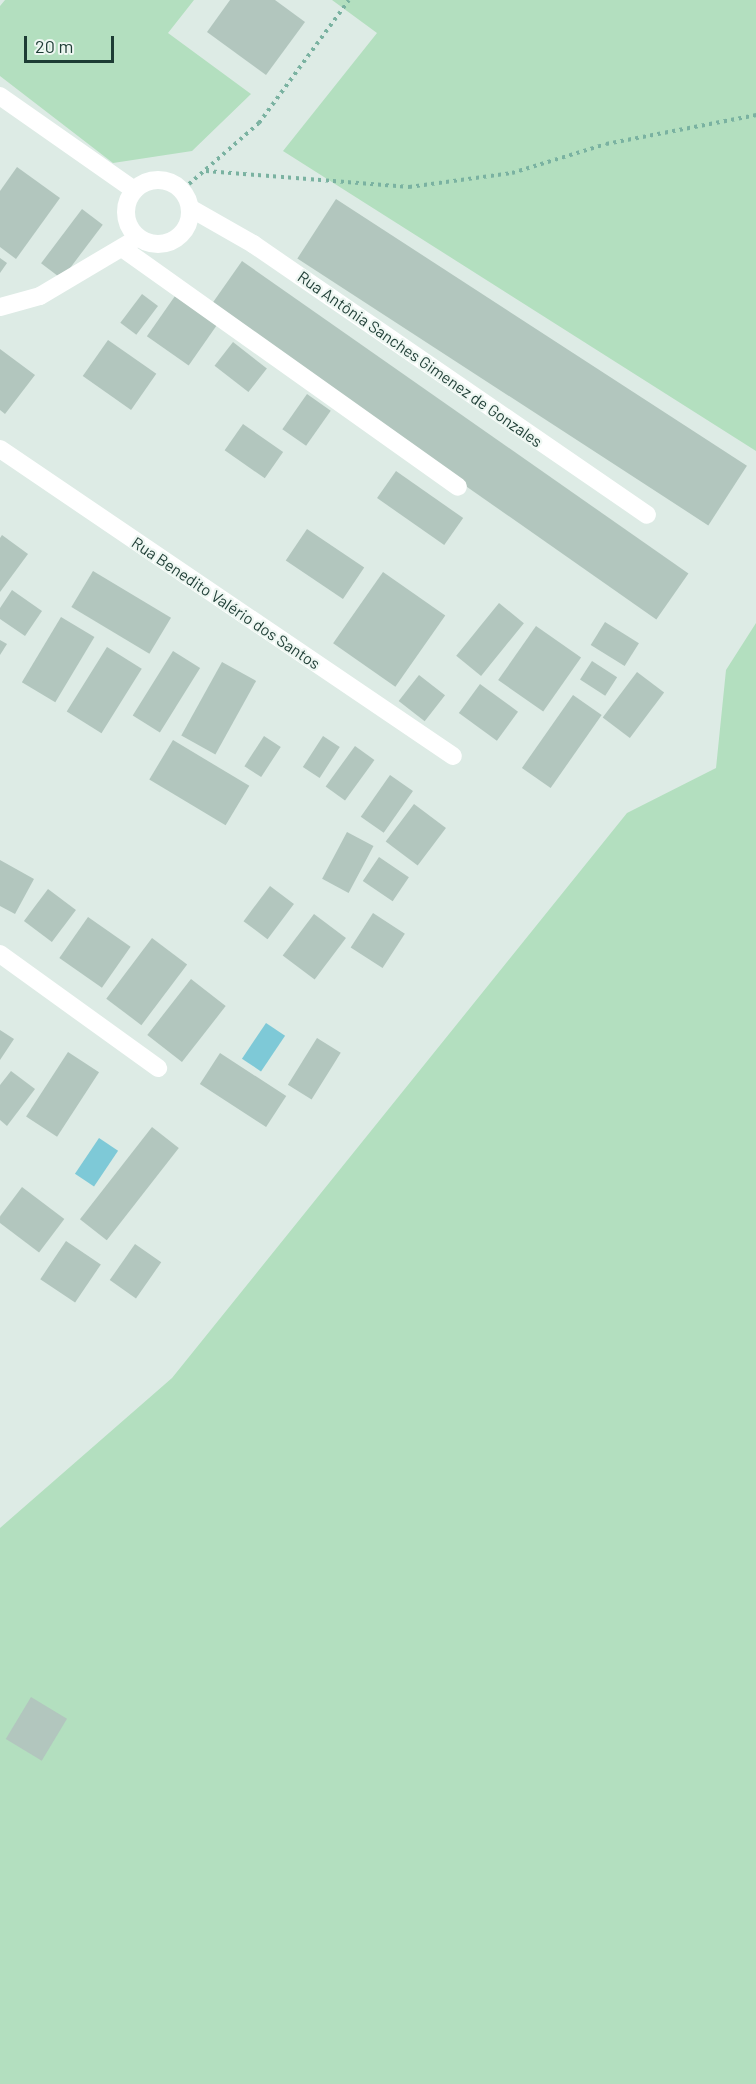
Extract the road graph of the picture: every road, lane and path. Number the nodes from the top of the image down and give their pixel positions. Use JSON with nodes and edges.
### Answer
{"nodes":[{"id":1,"x":349,"y":0,"type":"edge"},
{"id":2,"x":0,"y":96,"type":"edge"},
{"id":3,"x":756,"y":115,"type":"edge"},
{"id":4,"x":206,"y":171,"type":"junction"},
{"id":5,"x":181,"y":189,"type":"junction"},
{"id":6,"x":134,"y":190,"type":"junction"},
{"id":7,"x":190,"y":208,"type":"junction"},
{"id":8,"x":138,"y":238,"type":"junction"},
{"id":9,"x":122,"y":248,"type":"junction"},
{"id":10,"x":0,"y":307,"type":"edge"},
{"id":11,"x":0,"y":449,"type":"edge"},
{"id":12,"x":458,"y":487,"type":"dead end"},
{"id":13,"x":647,"y":515,"type":"dead end"},
{"id":14,"x":453,"y":756,"type":"dead end"},
{"id":15,"x":0,"y":954,"type":"edge"},
{"id":16,"x":158,"y":1068,"type":"dead end"}],
"edges":[{"from":1,"to":4,"type":"path"},
{"from":2,"to":6,"type":"street"},
{"from":3,"to":4,"type":"path"},
{"from":4,"to":5,"type":"path"},
{"from":5,"to":6,"type":"street"},
{"from":5,"to":7,"type":"street"},
{"from":6,"to":8,"type":"street"},
{"from":7,"to":8,"type":"street"},
{"from":7,"to":13,"type":"street","name":"Rua Antônia Sanches Gimenez de Gonzales"},
{"from":8,"to":9,"type":"street"},
{"from":9,"to":10,"type":"street"},
{"from":9,"to":12,"type":"street"},
{"from":11,"to":14,"type":"street","name":"Rua Benedito Valério dos Santos"},
{"from":15,"to":16,"type":"street"}]}
